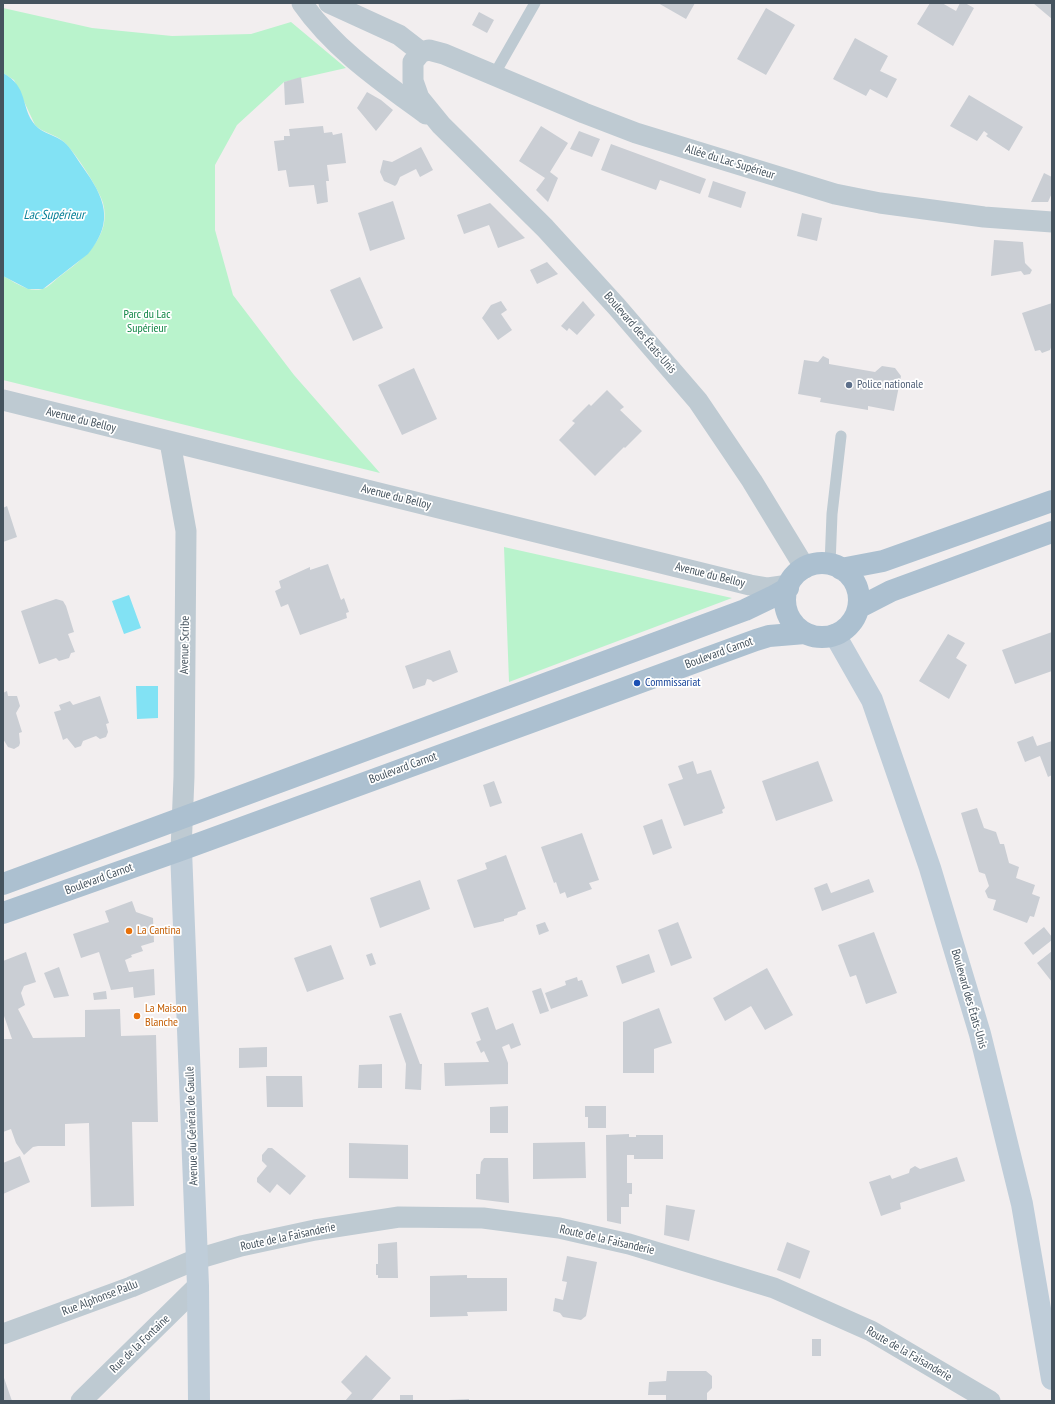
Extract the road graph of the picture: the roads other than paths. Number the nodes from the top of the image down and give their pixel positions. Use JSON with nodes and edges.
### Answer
{"nodes":[{"id":1,"x":302,"y":3,"type":"edge"},
{"id":2,"x":329,"y":3,"type":"edge"},
{"id":3,"x":535,"y":3,"type":"edge"},
{"id":4,"x":417,"y":57,"type":"junction"},
{"id":5,"x":369,"y":72,"type":"junction"},
{"id":6,"x":494,"y":75,"type":"junction"},
{"id":7,"x":441,"y":125,"type":"junction"},
{"id":8,"x":1052,"y":222,"type":"edge"},
{"id":9,"x":3,"y":400,"type":"edge"},
{"id":10,"x":842,"y":436,"type":"dead end"},
{"id":11,"x":170,"y":442,"type":"junction"},
{"id":12,"x":1052,"y":500,"type":"edge"},
{"id":13,"x":1052,"y":532,"type":"edge"},
{"id":14,"x":836,"y":567,"type":"junction"},
{"id":15,"x":805,"y":568,"type":"junction"},
{"id":16,"x":788,"y":586,"type":"junction"},
{"id":17,"x":858,"y":608,"type":"junction"},
{"id":18,"x":805,"y":633,"type":"junction"},
{"id":19,"x":835,"y":635,"type":"junction"},
{"id":20,"x":183,"y":818,"type":"junction"},
{"id":21,"x":181,"y":850,"type":"junction"},
{"id":22,"x":3,"y":884,"type":"edge"},
{"id":23,"x":3,"y":913,"type":"edge"},
{"id":24,"x":197,"y":1259,"type":"junction"},
{"id":25,"x":198,"y":1286,"type":"junction"},
{"id":26,"x":3,"y":1334,"type":"edge"},
{"id":27,"x":1052,"y":1380,"type":"edge"},
{"id":28,"x":81,"y":1401,"type":"edge"},
{"id":29,"x":199,"y":1401,"type":"edge"},
{"id":30,"x":990,"y":1401,"type":"edge"}],
"edges":[{"from":1,"to":5,"type":"street","name":"Boulevard des États-Unis"},
{"from":2,"to":4,"type":"street"},
{"from":3,"to":6,"type":"lane"},
{"from":4,"to":5,"type":"street","name":"Boulevard des États-Unis"},
{"from":4,"to":6,"type":"street","name":"Allée du Lac Supérieur"},
{"from":4,"to":7,"type":"street","name":"Boulevard des États-Unis"},
{"from":5,"to":7,"type":"street","name":"Boulevard des États-Unis"},
{"from":6,"to":8,"type":"street","name":"Allée du Lac Supérieur"},
{"from":7,"to":15,"type":"street","name":"Boulevard des États-Unis"},
{"from":9,"to":11,"type":"street","name":"Avenue du Belloy"},
{"from":10,"to":14,"type":"lane"},
{"from":11,"to":16,"type":"street","name":"Avenue du Belloy"},
{"from":11,"to":20,"type":"street","name":"Avenue Scribe"},
{"from":12,"to":14,"type":"main road"},
{"from":13,"to":17,"type":"main road"},
{"from":14,"to":15,"type":"main road"},
{"from":14,"to":17,"type":"main road"},
{"from":15,"to":16,"type":"main road"},
{"from":16,"to":18,"type":"main road"},
{"from":16,"to":20,"type":"main road"},
{"from":17,"to":19,"type":"main road"},
{"from":18,"to":19,"type":"main road"},
{"from":18,"to":21,"type":"main road","name":"Boulevard Carnot"},
{"from":19,"to":27,"type":"street","name":"Boulevard des États-Unis"},
{"from":20,"to":21,"type":"street","name":"Avenue Scribe"},
{"from":20,"to":22,"type":"main road"},
{"from":21,"to":23,"type":"main road","name":"Boulevard Carnot"},
{"from":21,"to":24,"type":"street","name":"Avenue du Général de Gaulle"},
{"from":24,"to":25,"type":"street","name":"Avenue du Général de Gaulle"},
{"from":24,"to":26,"type":"street","name":"Rue Alphonse Pallu"},
{"from":24,"to":30,"type":"street","name":"Route de la Faisanderie"},
{"from":25,"to":28,"type":"street","name":"Rue de la Fontaine"},
{"from":25,"to":29,"type":"street","name":"Avenue du Général de Gaulle"}]}
